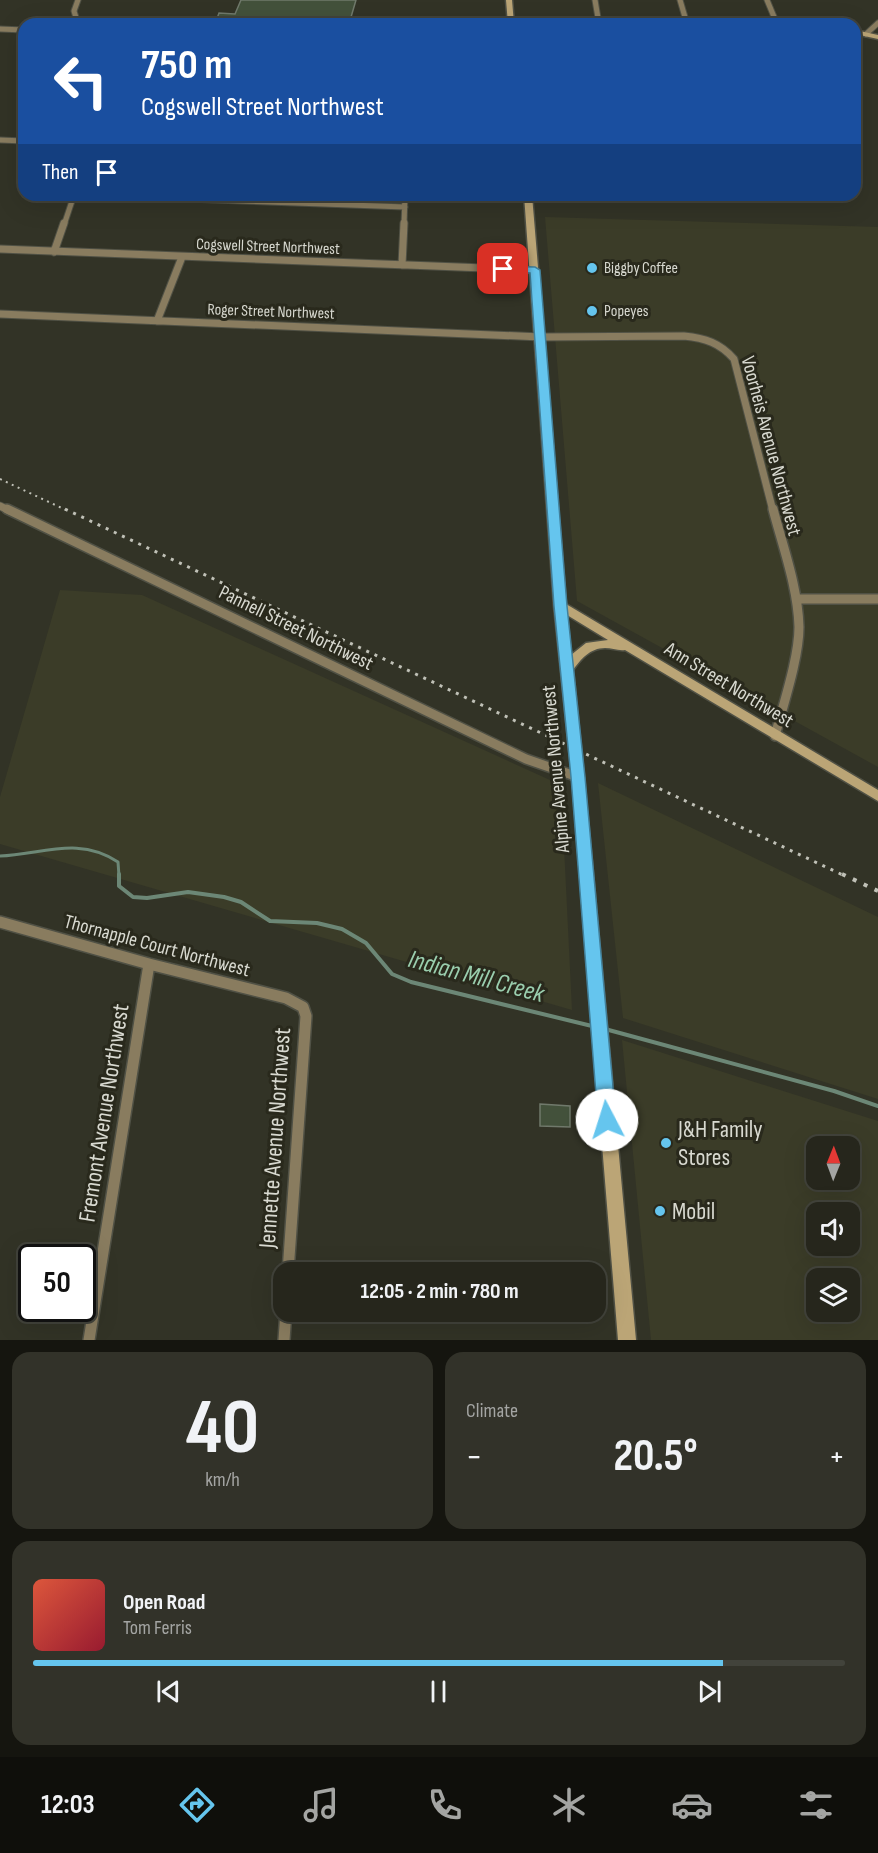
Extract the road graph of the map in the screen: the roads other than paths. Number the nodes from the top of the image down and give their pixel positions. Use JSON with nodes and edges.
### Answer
{"nodes":[{"id":1,"x":78,"y":0,"type":"edge"},
{"id":2,"x":509,"y":0,"type":"edge"},
{"id":3,"x":595,"y":0,"type":"edge"},
{"id":4,"x":680,"y":0,"type":"edge"},
{"id":5,"x":767,"y":0,"type":"edge"},
{"id":6,"x":76,"y":18,"type":"edge"},
{"id":7,"x":510,"y":18,"type":"edge"},
{"id":8,"x":598,"y":18,"type":"edge"},
{"id":9,"x":685,"y":18,"type":"edge"},
{"id":10,"x":774,"y":18,"type":"edge"},
{"id":11,"x":878,"y":23,"type":"edge"},
{"id":12,"x":0,"y":29,"type":"edge"},
{"id":13,"x":18,"y":30,"type":"edge"},
{"id":14,"x":861,"y":33,"type":"edge"},
{"id":15,"x":866,"y":34,"type":"junction"},
{"id":16,"x":878,"y":37,"type":"edge"},
{"id":17,"x":0,"y":140,"type":"edge"},
{"id":18,"x":18,"y":141,"type":"edge"},
{"id":19,"x":73,"y":201,"type":"edge"},
{"id":20,"x":240,"y":201,"type":"edge"},
{"id":21,"x":405,"y":201,"type":"edge"},
{"id":22,"x":529,"y":201,"type":"edge"},
{"id":23,"x":405,"y":207,"type":"junction"},
{"id":24,"x":0,"y":249,"type":"edge"},
{"id":25,"x":54,"y":252,"type":"junction"},
{"id":26,"x":182,"y":256,"type":"junction"},
{"id":27,"x":402,"y":266,"type":"junction"},
{"id":28,"x":535,"y":270,"type":"junction"},
{"id":29,"x":0,"y":314,"type":"edge"},
{"id":30,"x":157,"y":321,"type":"junction"},
{"id":31,"x":541,"y":337,"type":"junction"},
{"id":32,"x":0,"y":507,"type":"edge"},
{"id":33,"x":796,"y":598,"type":"junction"},
{"id":34,"x":878,"y":599,"type":"edge"},
{"id":35,"x":560,"y":606,"type":"junction"},
{"id":36,"x":635,"y":651,"type":"junction"},
{"id":37,"x":568,"y":668,"type":"junction"},
{"id":38,"x":775,"y":736,"type":"junction"},
{"id":39,"x":578,"y":777,"type":"junction"},
{"id":40,"x":878,"y":796,"type":"edge"},
{"id":41,"x":0,"y":922,"type":"edge"},
{"id":42,"x":149,"y":964,"type":"junction"},
{"id":43,"x":303,"y":1007,"type":"joint"},
{"id":44,"x":289,"y":1262,"type":"edge"},
{"id":45,"x":285,"y":1322,"type":"edge"},
{"id":46,"x":89,"y":1340,"type":"edge"},
{"id":47,"x":284,"y":1340,"type":"edge"},
{"id":48,"x":627,"y":1340,"type":"edge"}],
"edges":[{"from":1,"to":6,"type":"street"},
{"from":2,"to":7,"type":"main road"},
{"from":3,"to":8,"type":"street"},
{"from":4,"to":9,"type":"street"},
{"from":5,"to":10,"type":"street"},
{"from":11,"to":15,"type":"street"},
{"from":12,"to":13,"type":"street"},
{"from":14,"to":15,"type":"main road"},
{"from":15,"to":16,"type":"main road"},
{"from":17,"to":18,"type":"street"},
{"from":19,"to":25,"type":"street"},
{"from":20,"to":23,"type":"street"},
{"from":21,"to":23,"type":"street"},
{"from":22,"to":28,"type":"main road","name":"Alpine Avenue Northwest"},
{"from":23,"to":27,"type":"street"},
{"from":24,"to":25,"type":"street","name":"Cogswell Street Northwest"},
{"from":25,"to":26,"type":"street","name":"Cogswell Street Northwest"},
{"from":26,"to":27,"type":"street","name":"Cogswell Street Northwest"},
{"from":26,"to":30,"type":"street"},
{"from":27,"to":28,"type":"street","name":"Cogswell Street Northwest"},
{"from":28,"to":31,"type":"main road","name":"Alpine Avenue Northwest"},
{"from":29,"to":30,"type":"street","name":"Roger Street Northwest"},
{"from":30,"to":31,"type":"street","name":"Roger Street Northwest"},
{"from":31,"to":33,"type":"street","name":"Voorheis Avenue Northwest"},
{"from":31,"to":35,"type":"main road","name":"Alpine Avenue Northwest"},
{"from":32,"to":39,"type":"street","name":"Pannell Street Northwest"},
{"from":33,"to":34,"type":"street"},
{"from":33,"to":38,"type":"street","name":"Voorheis Avenue Northwest"},
{"from":35,"to":36,"type":"main road","name":"Ann Street Northwest"},
{"from":35,"to":37,"type":"main road","name":"Alpine Avenue Northwest"},
{"from":36,"to":37,"type":"main road"},
{"from":36,"to":38,"type":"main road","name":"Ann Street Northwest"},
{"from":37,"to":39,"type":"main road","name":"Alpine Avenue Northwest"},
{"from":38,"to":40,"type":"main road","name":"Ann Street Northwest"},
{"from":39,"to":48,"type":"main road","name":"Alpine Avenue Northwest"},
{"from":41,"to":42,"type":"street","name":"Thornapple Court Northwest"},
{"from":42,"to":43,"type":"street","name":"Thornapple Court Northwest"},
{"from":42,"to":46,"type":"street","name":"Fremont Avenue Northwest"},
{"from":43,"to":44,"type":"street","name":"Jennette Avenue Northwest"},
{"from":45,"to":47,"type":"street"}]}
